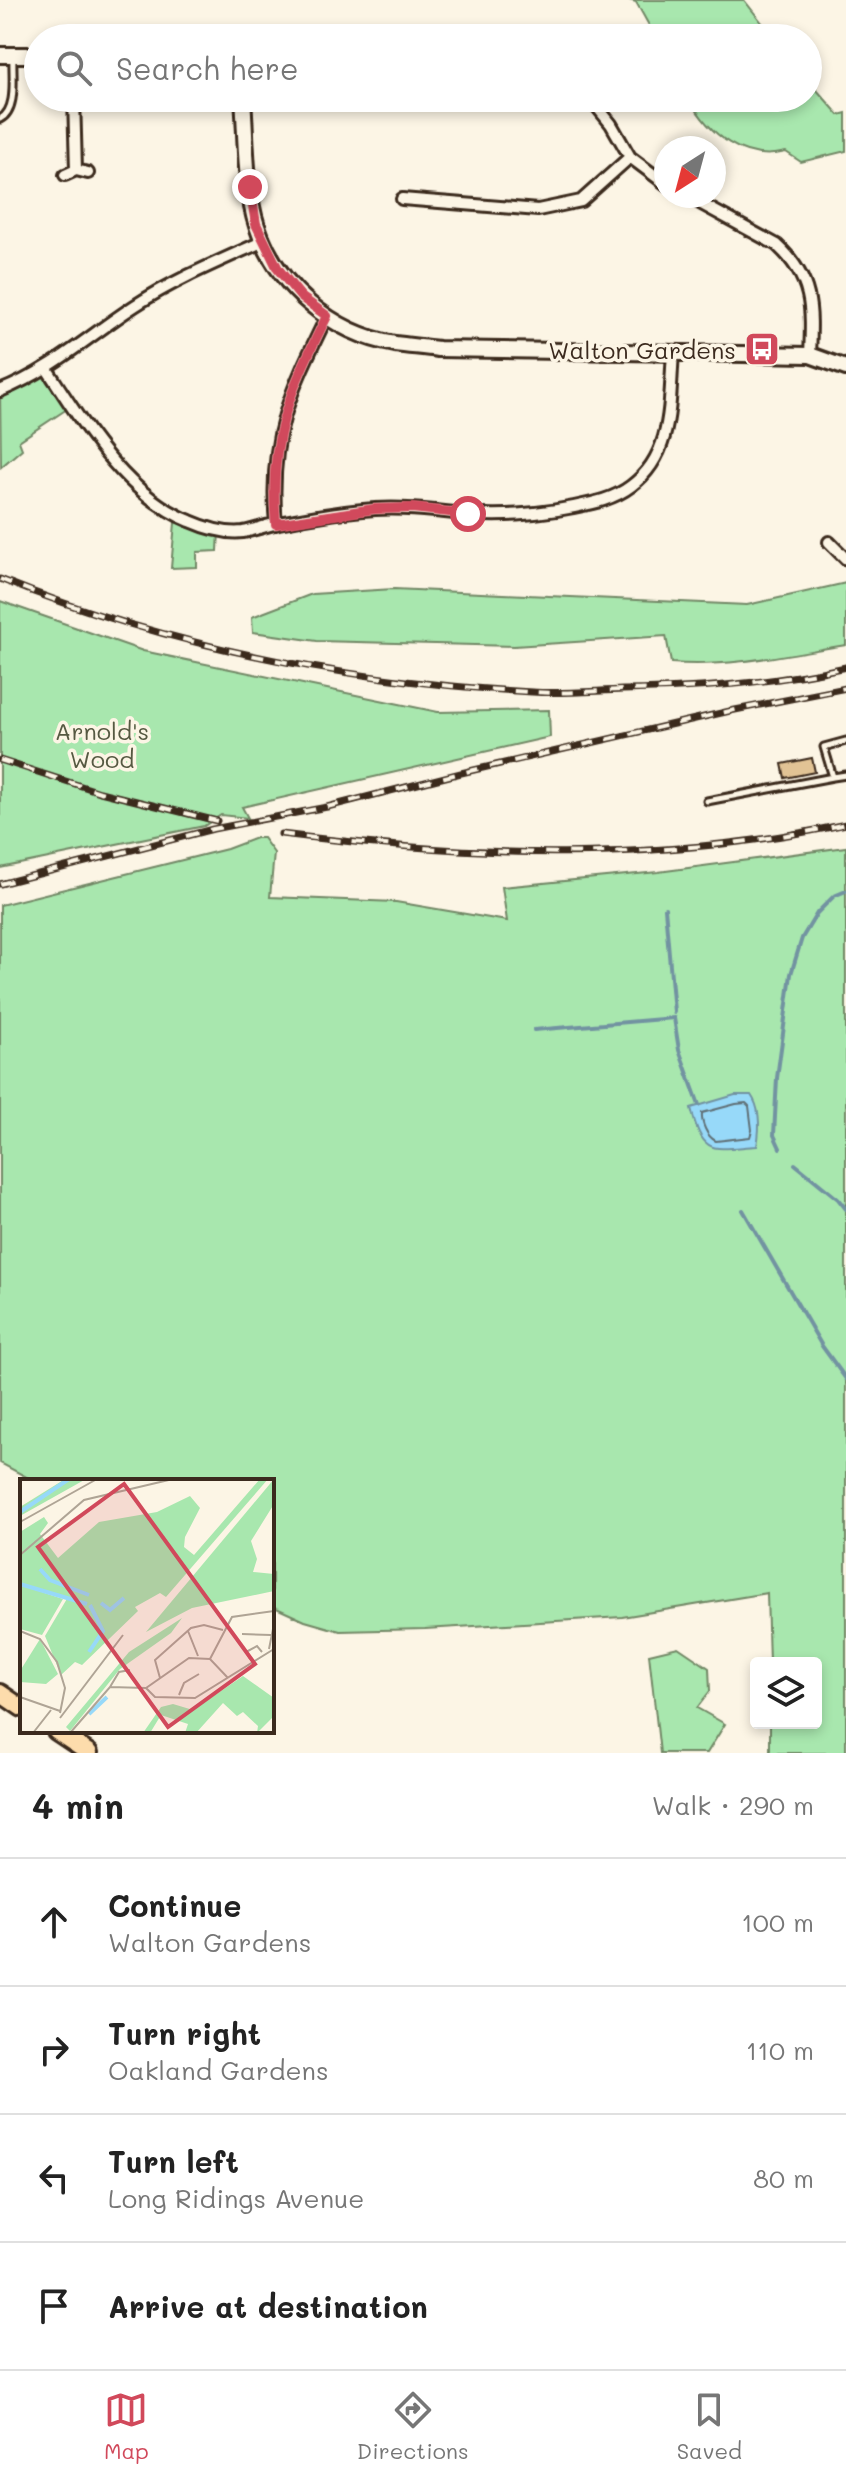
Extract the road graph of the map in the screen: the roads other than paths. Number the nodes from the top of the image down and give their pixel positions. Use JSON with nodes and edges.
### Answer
{"nodes":[{"id":1,"x":6,"y":55,"type":"edge"},
{"id":2,"x":74,"y":112,"type":"edge"},
{"id":3,"x":244,"y":112,"type":"edge"},
{"id":4,"x":601,"y":112,"type":"edge"},
{"id":5,"x":0,"y":119,"type":"edge"},
{"id":6,"x":630,"y":157,"type":"junction"},
{"id":7,"x":76,"y":170,"type":"junction"},
{"id":8,"x":88,"y":173,"type":"dead end"},
{"id":9,"x":65,"y":175,"type":"dead end"},
{"id":10,"x":654,"y":175,"type":"edge"},
{"id":11,"x":402,"y":199,"type":"dead end"},
{"id":12,"x":709,"y":208,"type":"edge"},
{"id":13,"x":264,"y":241,"type":"junction"},
{"id":14,"x":327,"y":316,"type":"junction"},
{"id":15,"x":673,"y":353,"type":"junction"},
{"id":16,"x":810,"y":355,"type":"junction"},
{"id":17,"x":846,"y":368,"type":"edge"},
{"id":18,"x":47,"y":369,"type":"junction"},
{"id":19,"x":0,"y":391,"type":"edge"},
{"id":20,"x":276,"y":524,"type":"junction"},
{"id":21,"x":829,"y":542,"type":"dead end"},
{"id":22,"x":846,"y":559,"type":"edge"},
{"id":23,"x":846,"y":741,"type":"edge"},
{"id":24,"x":846,"y":775,"type":"edge"},
{"id":25,"x":833,"y":777,"type":"junction"},
{"id":26,"x":707,"y":801,"type":"dead end"},
{"id":27,"x":0,"y":1693,"type":"edge"},
{"id":28,"x":20,"y":1707,"type":"edge"},
{"id":29,"x":59,"y":1733,"type":"edge"},
{"id":30,"x":89,"y":1753,"type":"edge"}],
"edges":[{"from":1,"to":5,"type":"lane"},
{"from":2,"to":7,"type":"street"},
{"from":3,"to":13,"type":"street"},
{"from":4,"to":6,"type":"street"},
{"from":6,"to":10,"type":"street"},
{"from":6,"to":11,"type":"street"},
{"from":7,"to":8,"type":"street"},
{"from":7,"to":9,"type":"street"},
{"from":12,"to":16,"type":"street"},
{"from":13,"to":14,"type":"street"},
{"from":13,"to":18,"type":"street"},
{"from":14,"to":15,"type":"street"},
{"from":14,"to":20,"type":"street"},
{"from":15,"to":16,"type":"street"},
{"from":15,"to":20,"type":"street"},
{"from":16,"to":17,"type":"street"},
{"from":18,"to":19,"type":"street"},
{"from":18,"to":20,"type":"street"},
{"from":21,"to":22,"type":"street"},
{"from":23,"to":25,"type":"lane"},
{"from":24,"to":25,"type":"lane"},
{"from":25,"to":26,"type":"lane"},
{"from":27,"to":28,"type":"main road"},
{"from":29,"to":30,"type":"main road"}]}
